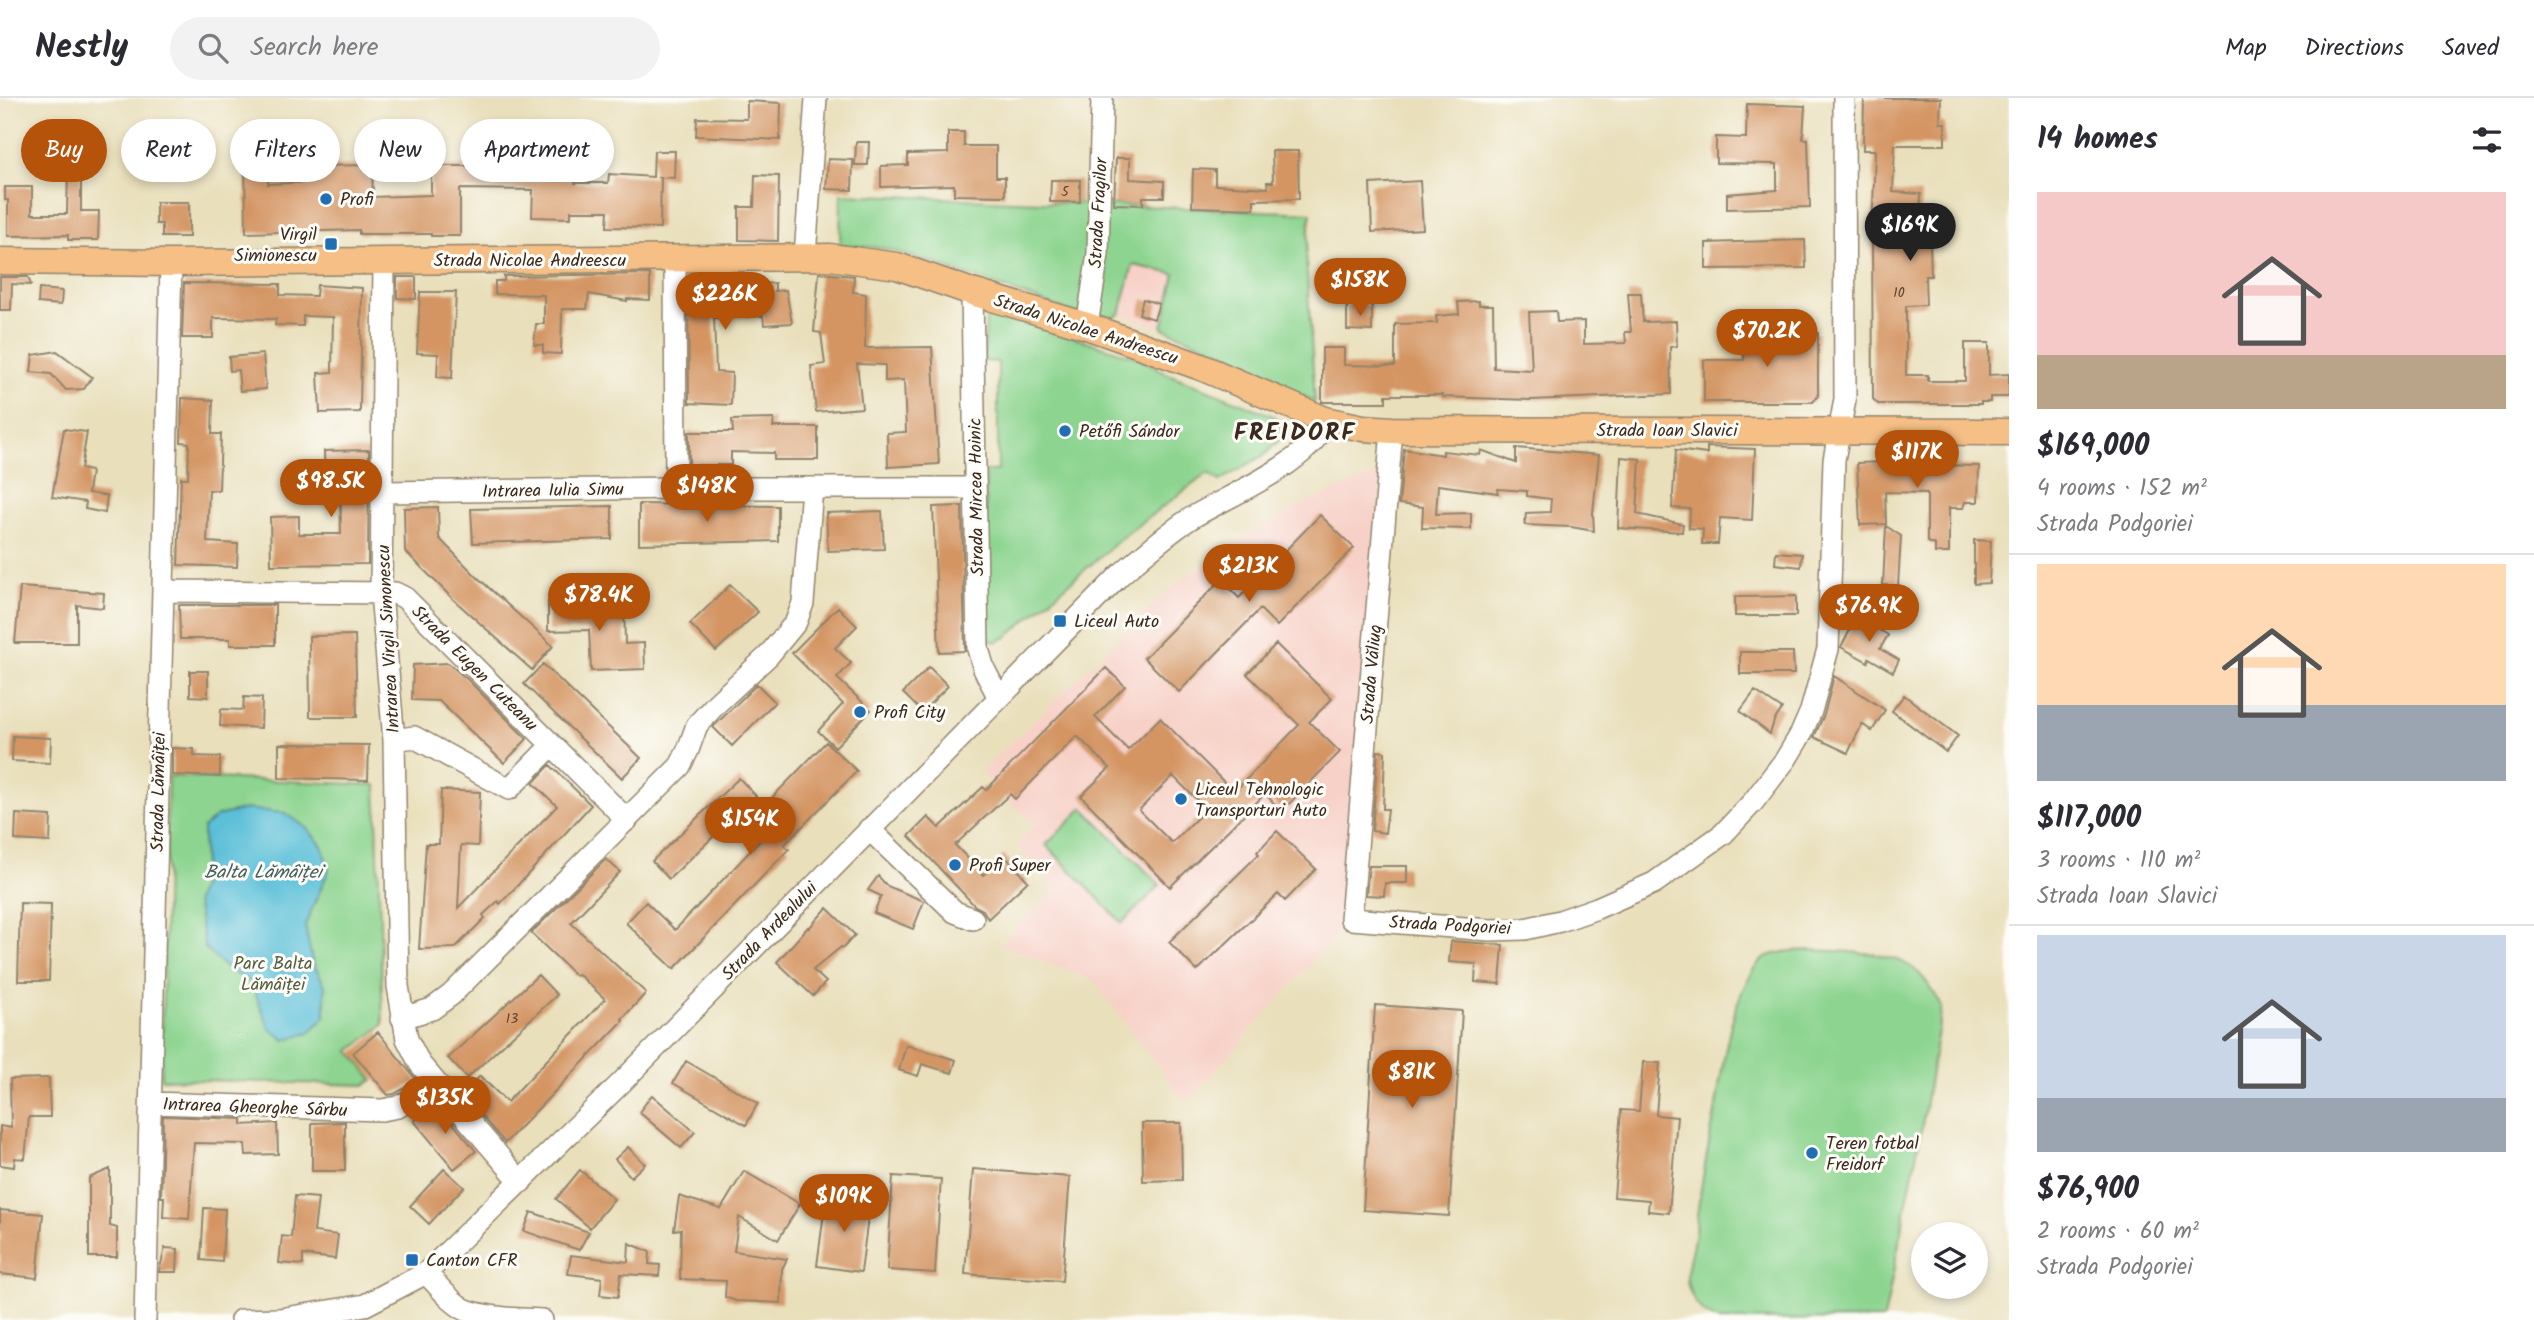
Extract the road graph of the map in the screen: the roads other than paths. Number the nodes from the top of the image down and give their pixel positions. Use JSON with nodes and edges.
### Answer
{"nodes":[{"id":1,"x":816,"y":98,"type":"edge"},
{"id":2,"x":1102,"y":98,"type":"edge"},
{"id":3,"x":1844,"y":98,"type":"edge"},
{"id":4,"x":805,"y":257,"type":"junction"},
{"id":5,"x":674,"y":259,"type":"junction"},
{"id":6,"x":384,"y":260,"type":"junction"},
{"id":7,"x":0,"y":261,"type":"edge"},
{"id":8,"x":171,"y":263,"type":"junction"},
{"id":9,"x":972,"y":292,"type":"junction"},
{"id":10,"x":1087,"y":326,"type":"junction"},
{"id":11,"x":1325,"y":420,"type":"junction"},
{"id":12,"x":1392,"y":430,"type":"junction"},
{"id":13,"x":1839,"y":430,"type":"junction"},
{"id":14,"x":2009,"y":432,"type":"edge"},
{"id":15,"x":676,"y":488,"type":"junction"},
{"id":16,"x":812,"y":488,"type":"junction"},
{"id":17,"x":975,"y":488,"type":"junction"},
{"id":18,"x":382,"y":492,"type":"junction"},
{"id":19,"x":163,"y":592,"type":"junction"},
{"id":20,"x":381,"y":593,"type":"junction"},
{"id":21,"x":999,"y":698,"type":"junction"},
{"id":22,"x":394,"y":740,"type":"junction"},
{"id":23,"x":552,"y":745,"type":"junction"},
{"id":24,"x":627,"y":820,"type":"junction"},
{"id":25,"x":869,"y":829,"type":"junction"},
{"id":26,"x":974,"y":919,"type":"dead end"},
{"id":27,"x":1351,"y":919,"type":"joint"},
{"id":28,"x":402,"y":1018,"type":"junction"},
{"id":29,"x":438,"y":1086,"type":"junction"},
{"id":30,"x":150,"y":1103,"type":"junction"},
{"id":31,"x":521,"y":1182,"type":"junction"},
{"id":32,"x":426,"y":1273,"type":"junction"},
{"id":33,"x":365,"y":1312,"type":"edge"},
{"id":34,"x":145,"y":1320,"type":"edge"},
{"id":35,"x":242,"y":1320,"type":"edge"},
{"id":36,"x":542,"y":1320,"type":"edge"}],
"edges":[{"from":1,"to":4,"type":"street"},
{"from":2,"to":10,"type":"street","name":"Strada Fragilor"},
{"from":3,"to":13,"type":"street","name":"Strada Podgoriei"},
{"from":4,"to":5,"type":"main road","name":"Strada Nicolae Andreescu"},
{"from":4,"to":9,"type":"main road","name":"Strada Nicolae Andreescu"},
{"from":5,"to":6,"type":"main road","name":"Strada Nicolae Andreescu"},
{"from":5,"to":15,"type":"street"},
{"from":6,"to":8,"type":"main road","name":"Strada Nicolae Andreescu"},
{"from":6,"to":18,"type":"street","name":"Intrarea Virgil Simonescu"},
{"from":7,"to":8,"type":"main road","name":"Strada Nicolae Andreescu"},
{"from":8,"to":19,"type":"street","name":"Strada Lămâiței"},
{"from":9,"to":10,"type":"main road","name":"Strada Nicolae Andreescu"},
{"from":9,"to":17,"type":"street","name":"Strada Mircea Hoinic"},
{"from":10,"to":11,"type":"main road","name":"Strada Nicolae Andreescu"},
{"from":11,"to":12,"type":"main road","name":"Strada Ioan Slavici"},
{"from":11,"to":21,"type":"street","name":"Strada Ardealului"},
{"from":12,"to":13,"type":"main road","name":"Strada Ioan Slavici"},
{"from":12,"to":27,"type":"street","name":"Strada Văliug"},
{"from":13,"to":14,"type":"main road","name":"Strada Ioan Slavici"},
{"from":13,"to":27,"type":"street","name":"Strada Podgoriei"},
{"from":15,"to":16,"type":"street","name":"Intrarea Iulia Simu"},
{"from":15,"to":18,"type":"street","name":"Intrarea Iulia Simu"},
{"from":16,"to":17,"type":"street","name":"Intrarea Iulia Simu"},
{"from":16,"to":24,"type":"street"},
{"from":17,"to":21,"type":"street","name":"Strada Mircea Hoinic"},
{"from":18,"to":20,"type":"street","name":"Intrarea Virgil Simonescu"},
{"from":19,"to":20,"type":"street","name":"Strada Eugen Cuteanu"},
{"from":19,"to":30,"type":"street","name":"Strada Lămâiței"},
{"from":20,"to":22,"type":"street","name":"Intrarea Virgil Simonescu"},
{"from":20,"to":23,"type":"street","name":"Strada Eugen Cuteanu"},
{"from":21,"to":25,"type":"street","name":"Strada Ardealului"},
{"from":22,"to":23,"type":"street"},
{"from":22,"to":28,"type":"street","name":"Intrarea Virgil Simonescu"},
{"from":23,"to":24,"type":"street","name":"Strada Eugen Cuteanu"},
{"from":24,"to":28,"type":"street"},
{"from":25,"to":26,"type":"street"},
{"from":25,"to":31,"type":"street","name":"Strada Ardealului"},
{"from":28,"to":29,"type":"street"},
{"from":29,"to":30,"type":"street","name":"Intrarea Gheorghe Sârbu"},
{"from":29,"to":31,"type":"street"},
{"from":30,"to":34,"type":"street","name":"Strada Lămâiței"},
{"from":31,"to":32,"type":"street","name":"Strada Ardealului"},
{"from":32,"to":33,"type":"street","name":"Strada Ardealului"},
{"from":32,"to":36,"type":"street"},
{"from":33,"to":35,"type":"street","name":"Strada Ardealului"}]}
